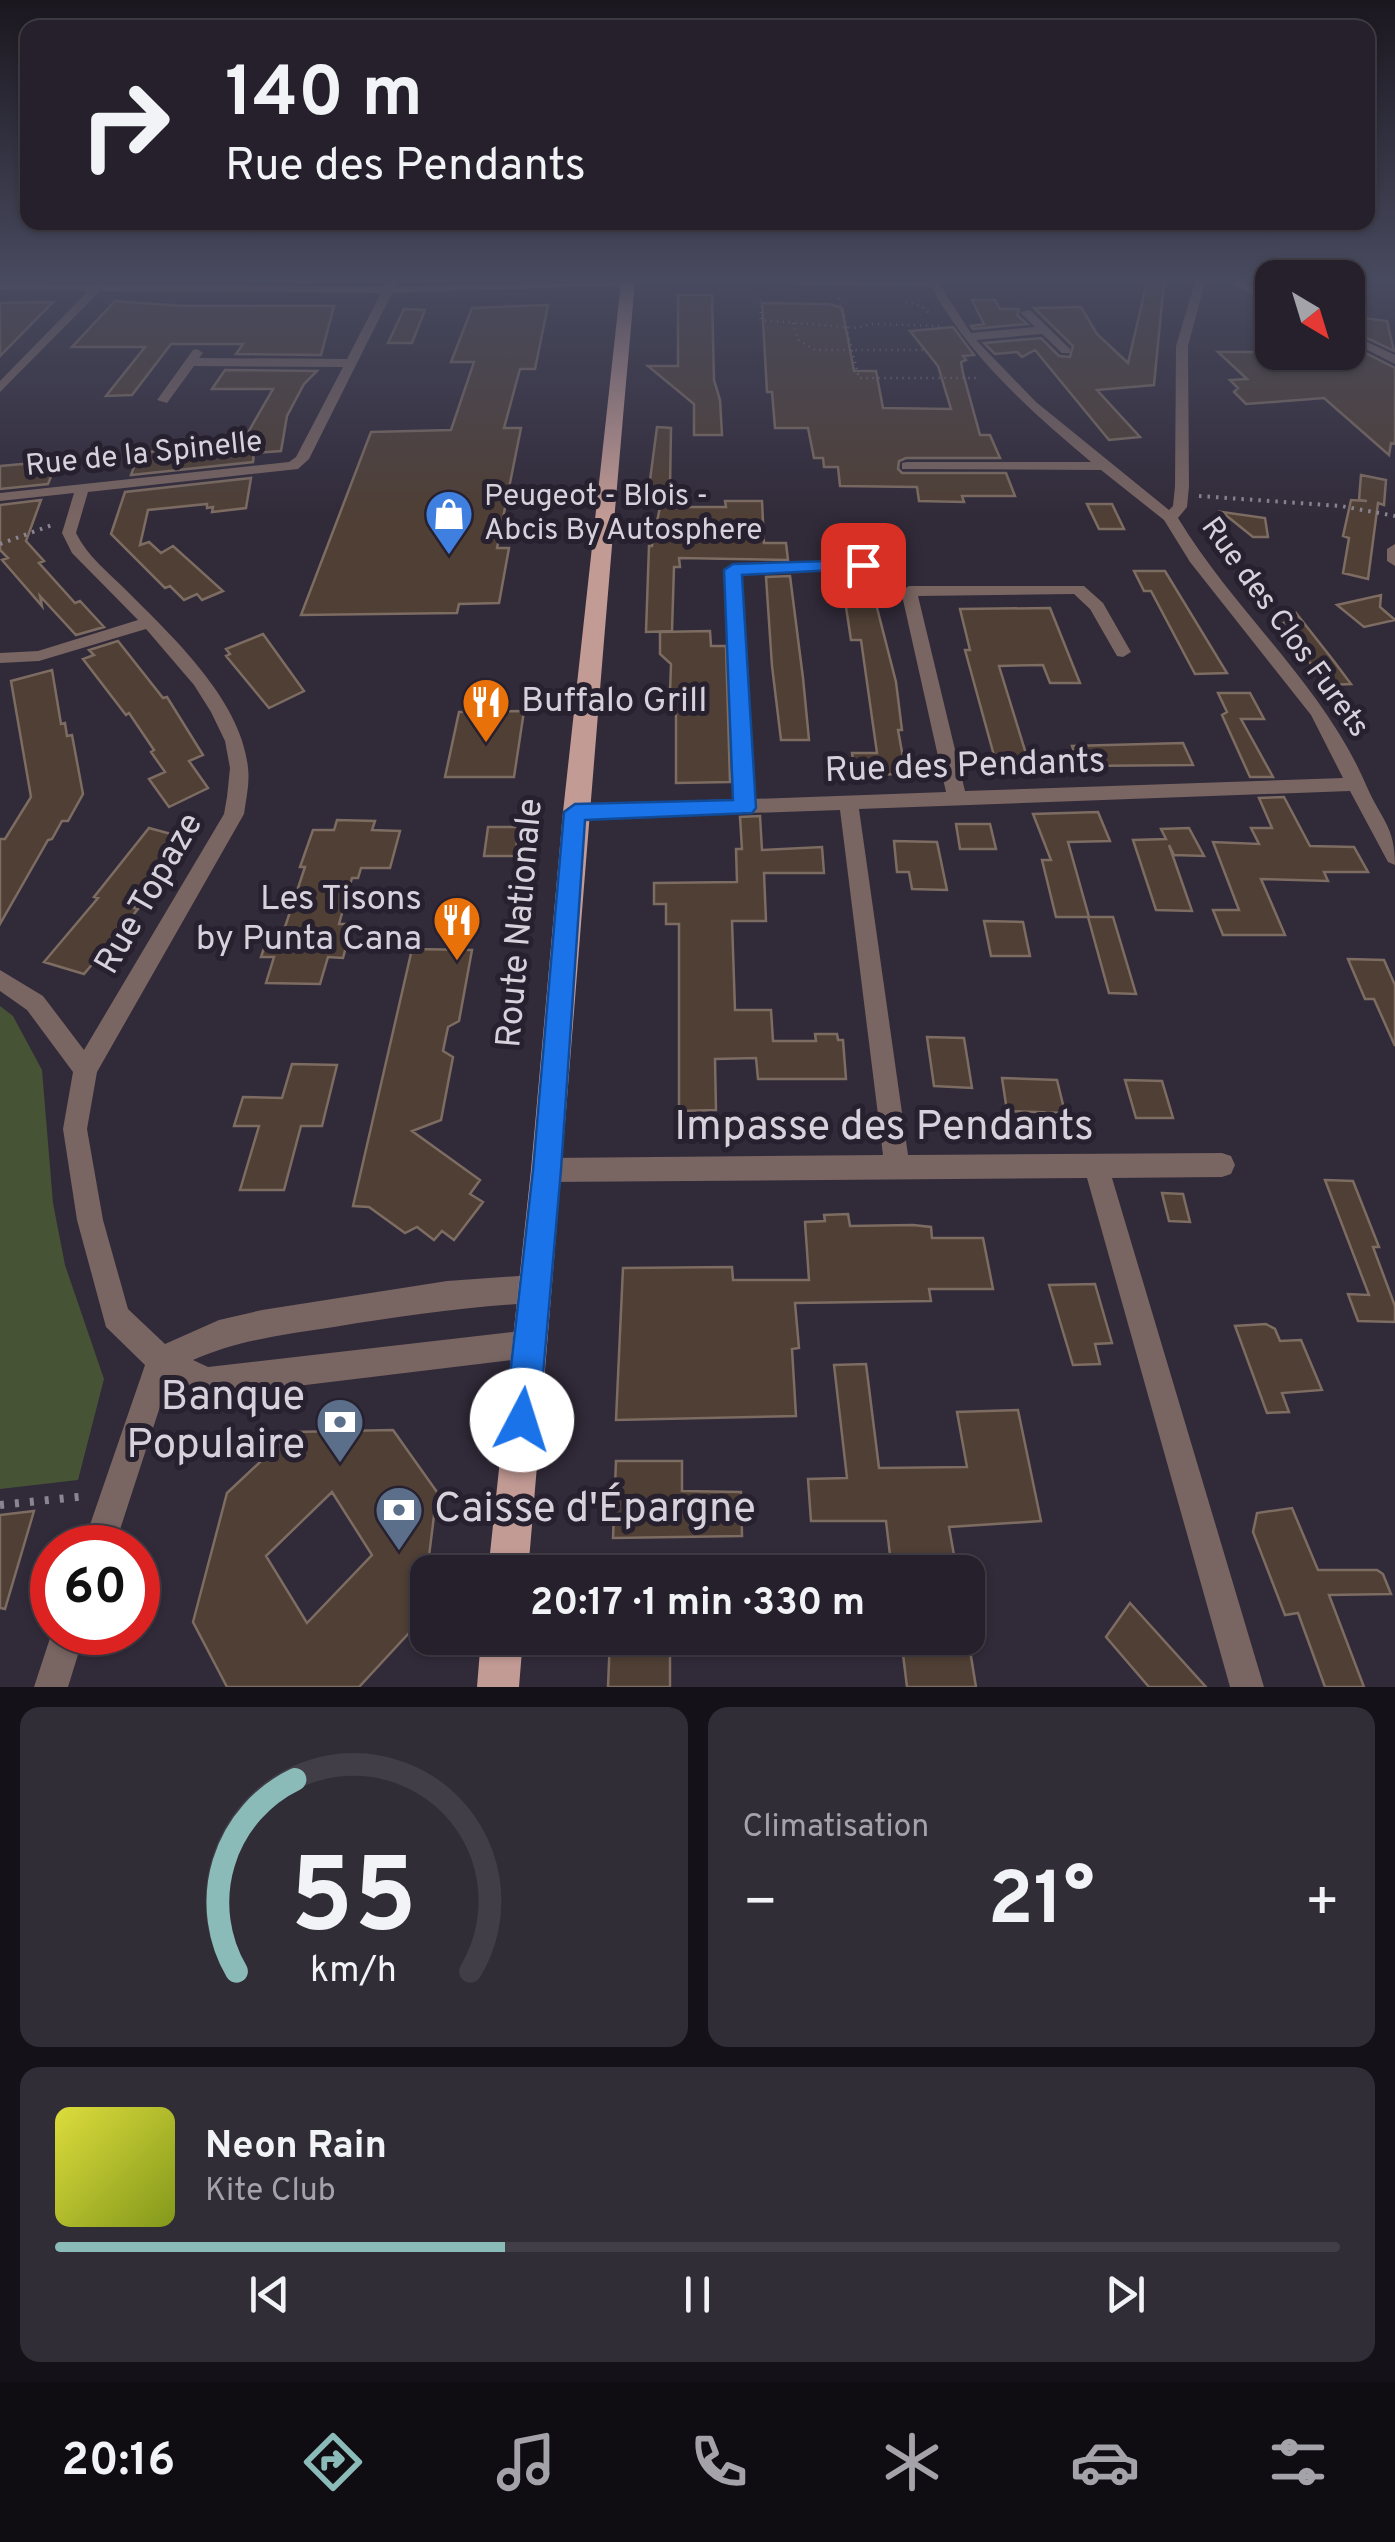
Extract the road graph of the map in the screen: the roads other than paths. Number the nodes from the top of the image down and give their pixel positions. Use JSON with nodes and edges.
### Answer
{"nodes":[{"id":1,"x":26,"y":361,"type":"edge"},
{"id":2,"x":622,"y":361,"type":"edge"},
{"id":3,"x":992,"y":361,"type":"edge"},
{"id":4,"x":1182,"y":361,"type":"edge"},
{"id":5,"x":190,"y":362,"type":"joint"},
{"id":6,"x":351,"y":363,"type":"joint"},
{"id":7,"x":0,"y":388,"type":"edge"},
{"id":8,"x":163,"y":400,"type":"dead end"},
{"id":9,"x":907,"y":466,"type":"dead end"},
{"id":10,"x":1106,"y":466,"type":"junction"},
{"id":11,"x":82,"y":489,"type":"junction"},
{"id":12,"x":0,"y":497,"type":"edge"},
{"id":13,"x":1170,"y":517,"type":"junction"},
{"id":14,"x":1395,"y":550,"type":"edge"},
{"id":15,"x":1395,"y":561,"type":"edge"},
{"id":16,"x":863,"y":565,"type":"dead end"},
{"id":17,"x":147,"y":622,"type":"junction"},
{"id":18,"x":1122,"y":652,"type":"dead end"},
{"id":19,"x":0,"y":658,"type":"edge"},
{"id":20,"x":1358,"y":784,"type":"junction"},
{"id":21,"x":958,"y":800,"type":"junction"},
{"id":22,"x":849,"y":804,"type":"junction"},
{"id":23,"x":744,"y":808,"type":"junction"},
{"id":24,"x":575,"y":812,"type":"junction"},
{"id":25,"x":1395,"y":858,"type":"edge"},
{"id":26,"x":0,"y":979,"type":"edge"},
{"id":27,"x":85,"y":1070,"type":"junction"},
{"id":28,"x":1222,"y":1164,"type":"dead end"},
{"id":29,"x":1096,"y":1166,"type":"junction"},
{"id":30,"x":897,"y":1169,"type":"junction"},
{"id":31,"x":547,"y":1170,"type":"junction"},
{"id":32,"x":533,"y":1289,"type":"junction"},
{"id":33,"x":529,"y":1344,"type":"junction"},
{"id":34,"x":161,"y":1360,"type":"junction"},
{"id":35,"x":106,"y":1525,"type":"edge"},
{"id":36,"x":510,"y":1555,"type":"edge"},
{"id":37,"x":61,"y":1655,"type":"edge"},
{"id":38,"x":501,"y":1655,"type":"edge"},
{"id":39,"x":51,"y":1687,"type":"edge"},
{"id":40,"x":498,"y":1687,"type":"edge"},
{"id":41,"x":1247,"y":1687,"type":"edge"}],
"edges":[{"from":1,"to":7,"type":"street"},
{"from":2,"to":24,"type":"main road","name":"Route Nationale"},
{"from":3,"to":10,"type":"street","name":"Rue des Clos Furets"},
{"from":4,"to":13,"type":"street"},
{"from":5,"to":6,"type":"street"},
{"from":5,"to":8,"type":"street"},
{"from":6,"to":11,"type":"street","name":"Rue de la Spinelle"},
{"from":9,"to":10,"type":"street"},
{"from":10,"to":13,"type":"street","name":"Rue des Clos Furets"},
{"from":11,"to":12,"type":"street","name":"Rue de la Spinelle"},
{"from":11,"to":17,"type":"street","name":"Rue Topaze"},
{"from":13,"to":20,"type":"street","name":"Rue des Clos Furets"},
{"from":14,"to":15,"type":"street"},
{"from":16,"to":23,"type":"street"},
{"from":17,"to":19,"type":"street"},
{"from":17,"to":27,"type":"street","name":"Rue Topaze"},
{"from":18,"to":21,"type":"street"},
{"from":20,"to":21,"type":"street","name":"Rue des Pendants"},
{"from":20,"to":25,"type":"street","name":"Rue des Clos Furets"},
{"from":21,"to":22,"type":"street","name":"Rue des Pendants"},
{"from":22,"to":23,"type":"street","name":"Rue des Pendants"},
{"from":22,"to":30,"type":"street"},
{"from":23,"to":24,"type":"street","name":"Rue des Pendants"},
{"from":24,"to":31,"type":"main road","name":"Route Nationale"},
{"from":26,"to":27,"type":"street"},
{"from":27,"to":34,"type":"street","name":"Rue Topaze"},
{"from":28,"to":29,"type":"street","name":"Impasse des Pendants"},
{"from":29,"to":30,"type":"street","name":"Impasse des Pendants"},
{"from":29,"to":41,"type":"street"},
{"from":30,"to":31,"type":"street","name":"Impasse des Pendants"},
{"from":31,"to":32,"type":"main road","name":"Route Nationale"},
{"from":32,"to":33,"type":"main road","name":"Route Nationale"},
{"from":32,"to":34,"type":"street"},
{"from":33,"to":34,"type":"street","name":"Rue Topaze"},
{"from":33,"to":36,"type":"main road","name":"Route Nationale"},
{"from":34,"to":35,"type":"street"},
{"from":37,"to":39,"type":"street"},
{"from":38,"to":40,"type":"main road"}]}
